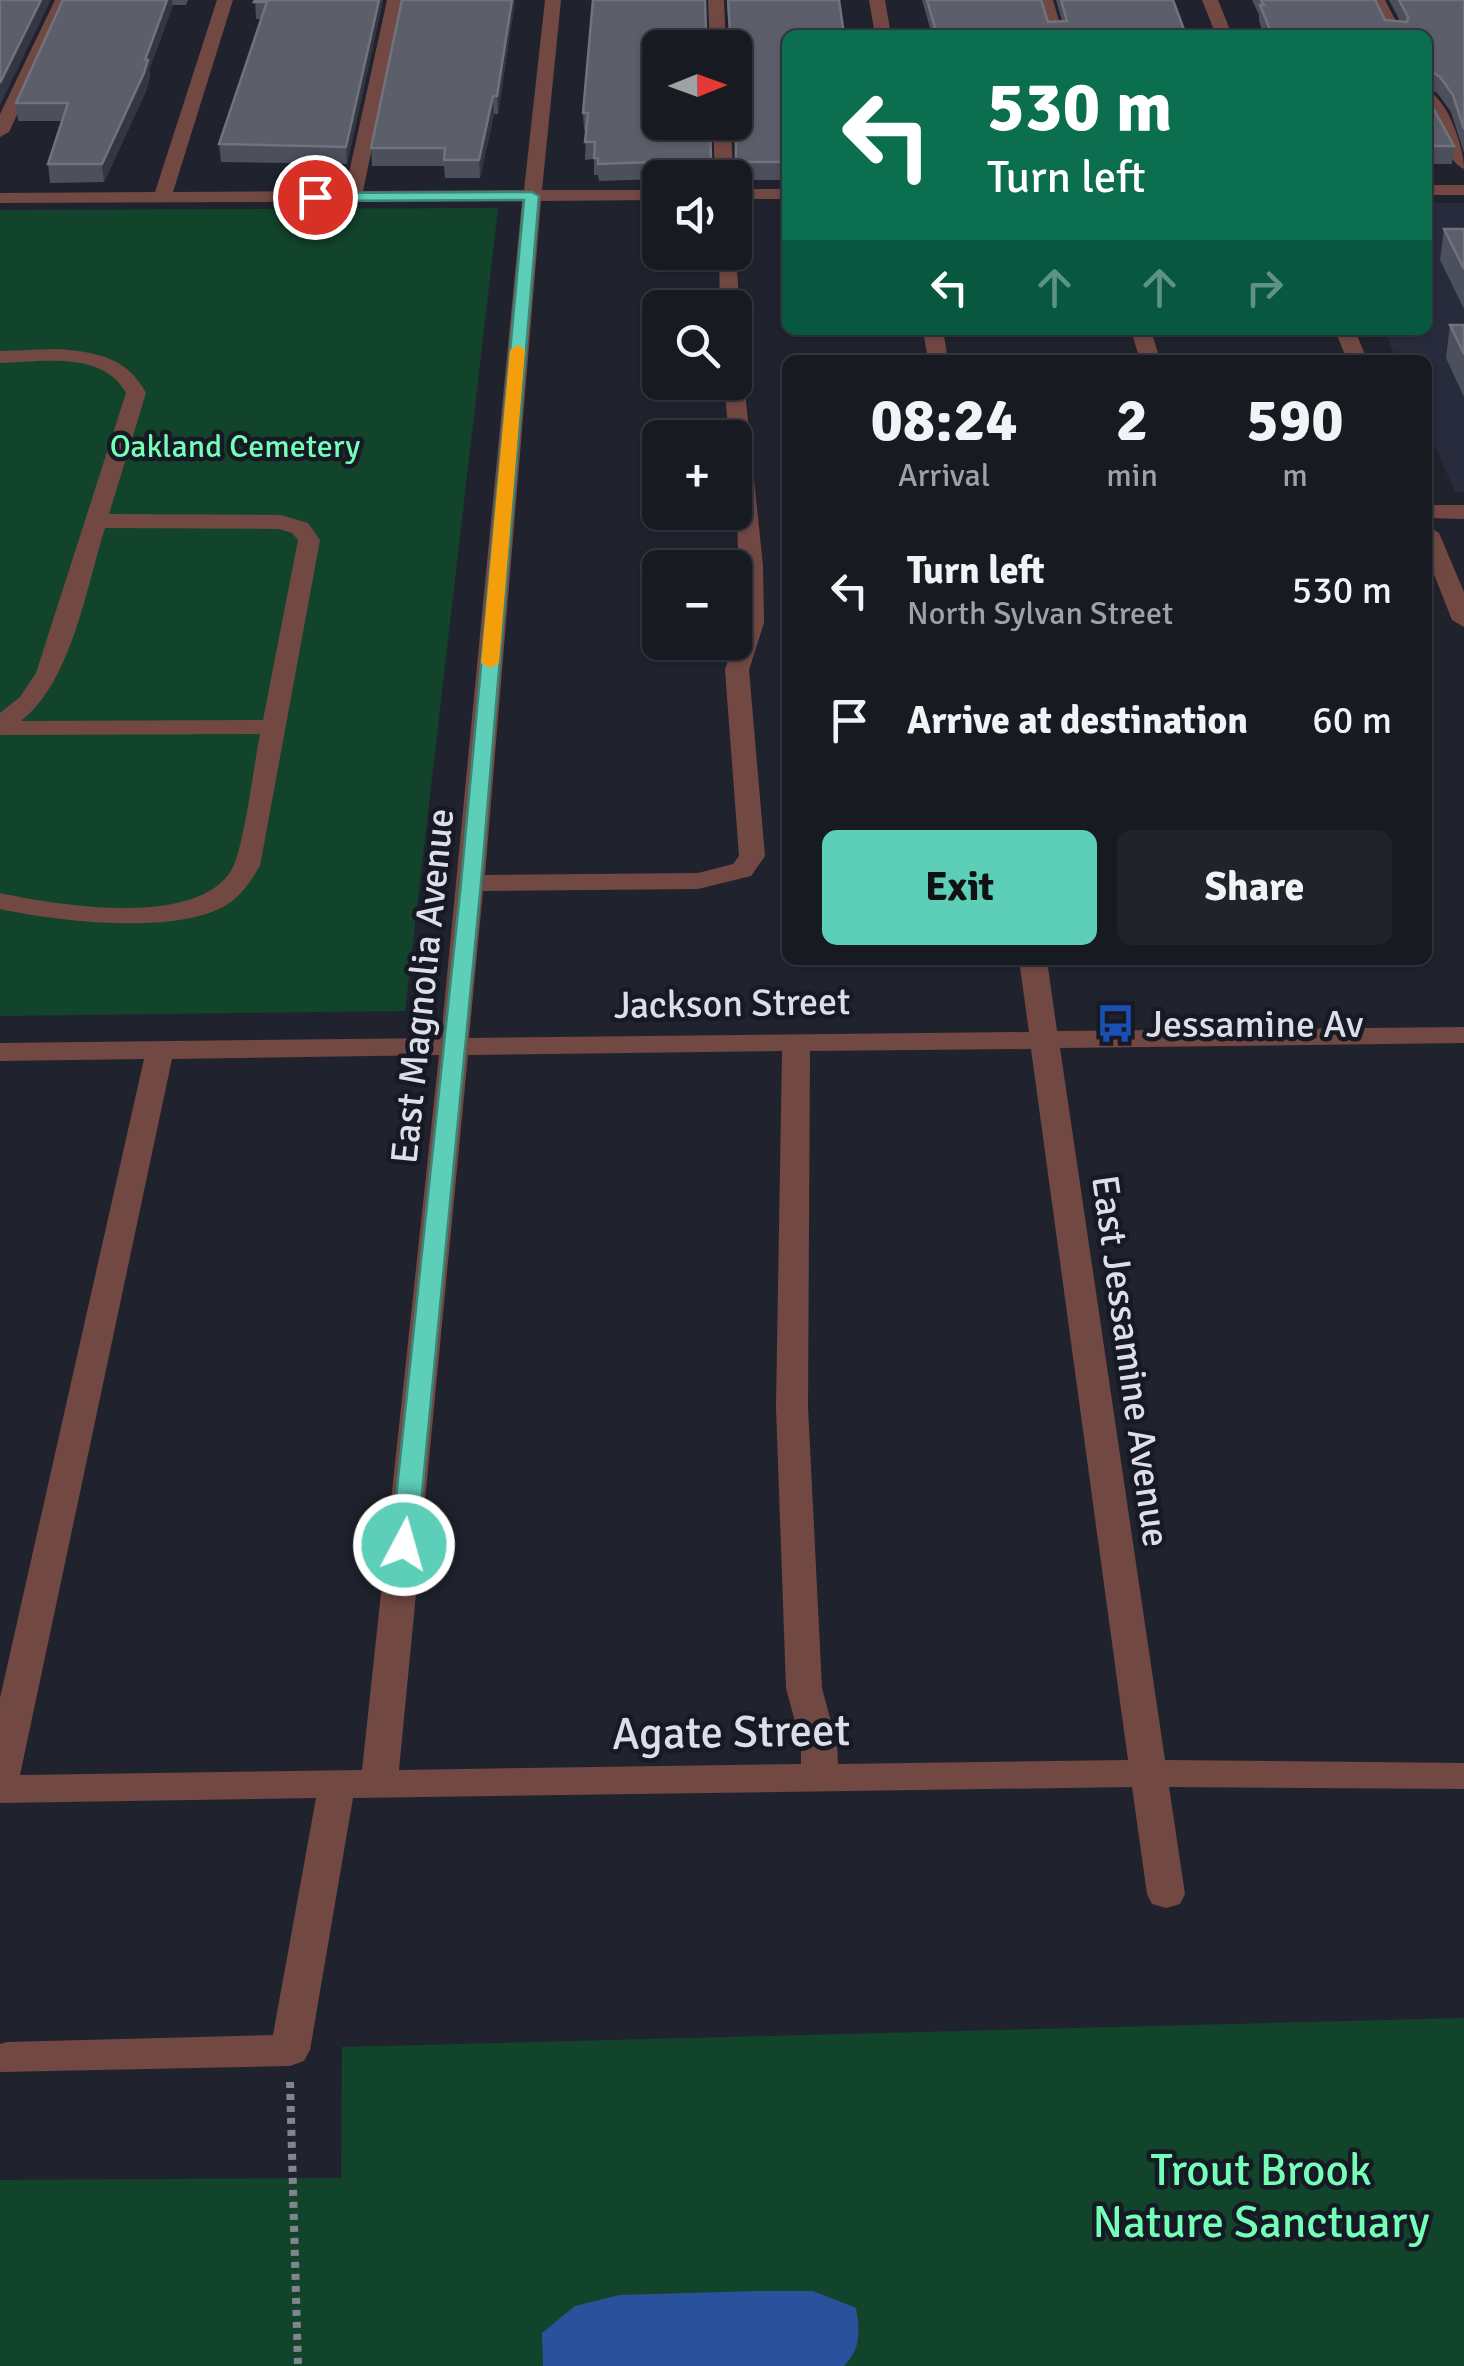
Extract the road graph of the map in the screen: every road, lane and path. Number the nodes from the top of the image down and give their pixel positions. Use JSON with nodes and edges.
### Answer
{"nodes":[{"id":1,"x":63,"y":0,"type":"edge"},
{"id":2,"x":226,"y":0,"type":"edge"},
{"id":3,"x":395,"y":0,"type":"edge"},
{"id":4,"x":553,"y":0,"type":"edge"},
{"id":5,"x":716,"y":0,"type":"edge"},
{"id":6,"x":877,"y":0,"type":"edge"},
{"id":7,"x":1046,"y":0,"type":"edge"},
{"id":8,"x":1210,"y":0,"type":"edge"},
{"id":9,"x":1376,"y":0,"type":"edge"},
{"id":10,"x":717,"y":30,"type":"edge"},
{"id":11,"x":883,"y":30,"type":"edge"},
{"id":12,"x":1054,"y":30,"type":"edge"},
{"id":13,"x":1222,"y":30,"type":"edge"},
{"id":14,"x":1392,"y":30,"type":"edge"},
{"id":15,"x":1432,"y":104,"type":"edge"},
{"id":16,"x":0,"y":132,"type":"edge"},
{"id":17,"x":1464,"y":164,"type":"edge"},
{"id":18,"x":1432,"y":190,"type":"edge"},
{"id":19,"x":1464,"y":190,"type":"edge"},
{"id":20,"x":752,"y":194,"type":"edge"},
{"id":21,"x":782,"y":194,"type":"edge"},
{"id":22,"x":642,"y":195,"type":"edge"},
{"id":23,"x":162,"y":196,"type":"junction"},
{"id":24,"x":532,"y":196,"type":"junction"},
{"id":25,"x":353,"y":197,"type":"junction"},
{"id":26,"x":0,"y":198,"type":"edge"},
{"id":27,"x":0,"y":358,"type":"edge"},
{"id":28,"x":736,"y":400,"type":"edge"},
{"id":29,"x":1432,"y":512,"type":"edge"},
{"id":30,"x":1464,"y":512,"type":"edge"},
{"id":31,"x":95,"y":521,"type":"junction"},
{"id":32,"x":1432,"y":543,"type":"edge"},
{"id":33,"x":1464,"y":620,"type":"edge"},
{"id":34,"x":0,"y":726,"type":"edge"},
{"id":35,"x":273,"y":727,"type":"junction"},
{"id":36,"x":471,"y":883,"type":"junction"},
{"id":37,"x":0,"y":901,"type":"edge"},
{"id":38,"x":1034,"y":965,"type":"edge"},
{"id":39,"x":1464,"y":1035,"type":"edge"},
{"id":40,"x":1046,"y":1040,"type":"junction"},
{"id":41,"x":796,"y":1042,"type":"junction"},
{"id":42,"x":455,"y":1046,"type":"junction"},
{"id":43,"x":160,"y":1050,"type":"junction"},
{"id":44,"x":0,"y":1052,"type":"edge"},
{"id":45,"x":1149,"y":1773,"type":"junction"},
{"id":46,"x":1464,"y":1776,"type":"edge"},
{"id":47,"x":820,"y":1778,"type":"junction"},
{"id":48,"x":0,"y":1780,"type":"edge"},
{"id":49,"x":337,"y":1784,"type":"junction"},
{"id":50,"x":379,"y":1784,"type":"junction"},
{"id":51,"x":0,"y":1789,"type":"edge"},
{"id":52,"x":1166,"y":1894,"type":"dead end"},
{"id":53,"x":290,"y":2050,"type":"junction"},
{"id":54,"x":7,"y":2058,"type":"dead end"},
{"id":55,"x":298,"y":2366,"type":"edge"}],
"edges":[{"from":1,"to":16,"type":"street"},
{"from":2,"to":23,"type":"street"},
{"from":3,"to":25,"type":"street"},
{"from":4,"to":24,"type":"street","name":"East Magnolia Avenue"},
{"from":5,"to":10,"type":"street"},
{"from":6,"to":11,"type":"street"},
{"from":7,"to":12,"type":"street"},
{"from":8,"to":13,"type":"street"},
{"from":9,"to":14,"type":"street"},
{"from":15,"to":17,"type":"street"},
{"from":18,"to":19,"type":"street"},
{"from":20,"to":21,"type":"street"},
{"from":22,"to":24,"type":"street"},
{"from":23,"to":25,"type":"street"},
{"from":23,"to":26,"type":"street"},
{"from":24,"to":25,"type":"street"},
{"from":24,"to":36,"type":"street","name":"East Magnolia Avenue"},
{"from":27,"to":31,"type":"street"},
{"from":28,"to":36,"type":"street"},
{"from":29,"to":30,"type":"street"},
{"from":31,"to":34,"type":"street"},
{"from":31,"to":35,"type":"street"},
{"from":32,"to":33,"type":"street"},
{"from":34,"to":35,"type":"street"},
{"from":35,"to":37,"type":"street"},
{"from":36,"to":42,"type":"street","name":"East Magnolia Avenue"},
{"from":38,"to":40,"type":"street","name":"East Jessamine Avenue"},
{"from":39,"to":40,"type":"street","name":"Jackson Street"},
{"from":40,"to":41,"type":"street","name":"Jackson Street"},
{"from":40,"to":45,"type":"street","name":"East Jessamine Avenue"},
{"from":41,"to":42,"type":"street","name":"Jackson Street"},
{"from":41,"to":47,"type":"street"},
{"from":42,"to":43,"type":"street","name":"Jackson Street"},
{"from":42,"to":50,"type":"street","name":"East Magnolia Avenue"},
{"from":43,"to":44,"type":"street","name":"Jackson Street"},
{"from":43,"to":48,"type":"street"},
{"from":45,"to":46,"type":"street","name":"Agate Street"},
{"from":45,"to":47,"type":"street","name":"Agate Street"},
{"from":45,"to":52,"type":"street","name":"East Jessamine Avenue"},
{"from":47,"to":50,"type":"street","name":"Agate Street"},
{"from":49,"to":50,"type":"street","name":"Agate Street"},
{"from":49,"to":51,"type":"street","name":"Agate Street"},
{"from":49,"to":53,"type":"street"},
{"from":53,"to":54,"type":"street"},
{"from":53,"to":55,"type":"path"}]}
